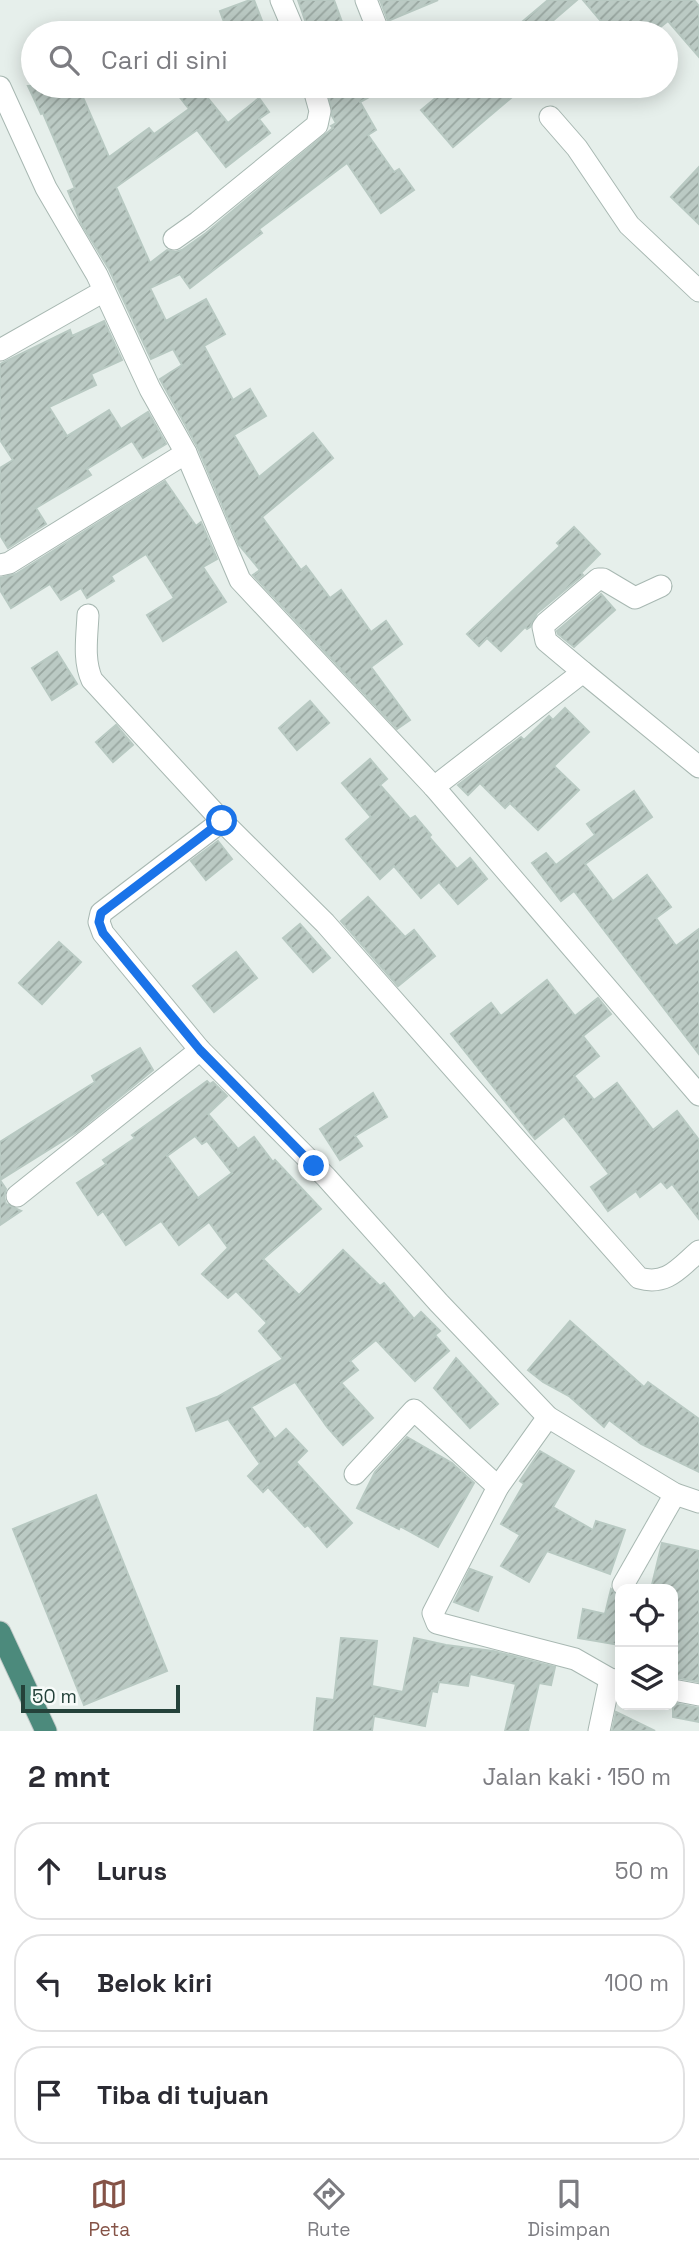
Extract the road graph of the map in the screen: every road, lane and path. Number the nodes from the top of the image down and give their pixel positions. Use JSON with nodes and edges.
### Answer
{"nodes":[{"id":1,"x":281,"y":0,"type":"edge"},
{"id":2,"x":366,"y":0,"type":"edge"},
{"id":3,"x":290,"y":21,"type":"edge"},
{"id":4,"x":374,"y":21,"type":"edge"},
{"id":5,"x":0,"y":87,"type":"edge"},
{"id":6,"x":319,"y":98,"type":"edge"},
{"id":7,"x":550,"y":117,"type":"dead end"},
{"id":8,"x":174,"y":239,"type":"dead end"},
{"id":9,"x":104,"y":291,"type":"junction"},
{"id":10,"x":699,"y":291,"type":"edge"},
{"id":11,"x":0,"y":350,"type":"edge"},
{"id":12,"x":186,"y":453,"type":"junction"},
{"id":13,"x":0,"y":565,"type":"edge"},
{"id":14,"x":661,"y":586,"type":"dead end"},
{"id":15,"x":88,"y":615,"type":"dead end"},
{"id":16,"x":583,"y":672,"type":"junction"},
{"id":17,"x":699,"y":767,"type":"edge"},
{"id":18,"x":434,"y":787,"type":"junction"},
{"id":19,"x":222,"y":821,"type":"junction"},
{"id":20,"x":200,"y":1050,"type":"junction"},
{"id":21,"x":699,"y":1095,"type":"edge"},
{"id":22,"x":17,"y":1196,"type":"dead end"},
{"id":23,"x":699,"y":1251,"type":"edge"},
{"id":24,"x":548,"y":1417,"type":"junction"},
{"id":25,"x":355,"y":1474,"type":"dead end"},
{"id":26,"x":498,"y":1487,"type":"junction"},
{"id":27,"x":675,"y":1494,"type":"junction"},
{"id":28,"x":699,"y":1502,"type":"edge"},
{"id":29,"x":624,"y":1584,"type":"edge"},
{"id":30,"x":0,"y":1632,"type":"edge"},
{"id":31,"x":615,"y":1680,"type":"edge"},
{"id":32,"x":678,"y":1691,"type":"edge"},
{"id":33,"x":699,"y":1695,"type":"edge"},
{"id":34,"x":46,"y":1731,"type":"edge"},
{"id":35,"x":599,"y":1731,"type":"edge"}],
"edges":[{"from":1,"to":3,"type":"street"},
{"from":2,"to":4,"type":"street"},
{"from":5,"to":9,"type":"street"},
{"from":6,"to":8,"type":"street"},
{"from":7,"to":10,"type":"street"},
{"from":9,"to":11,"type":"street"},
{"from":9,"to":12,"type":"street"},
{"from":12,"to":13,"type":"street"},
{"from":12,"to":18,"type":"street"},
{"from":14,"to":16,"type":"street"},
{"from":15,"to":19,"type":"street"},
{"from":16,"to":17,"type":"street"},
{"from":16,"to":18,"type":"street"},
{"from":18,"to":21,"type":"street"},
{"from":19,"to":20,"type":"street"},
{"from":19,"to":23,"type":"street"},
{"from":20,"to":22,"type":"street"},
{"from":20,"to":24,"type":"street"},
{"from":24,"to":26,"type":"street"},
{"from":24,"to":27,"type":"street"},
{"from":25,"to":26,"type":"street"},
{"from":26,"to":31,"type":"street"},
{"from":27,"to":28,"type":"street"},
{"from":27,"to":29,"type":"street"},
{"from":30,"to":34,"type":"highway"},
{"from":31,"to":35,"type":"street"},
{"from":32,"to":33,"type":"street"}]}
